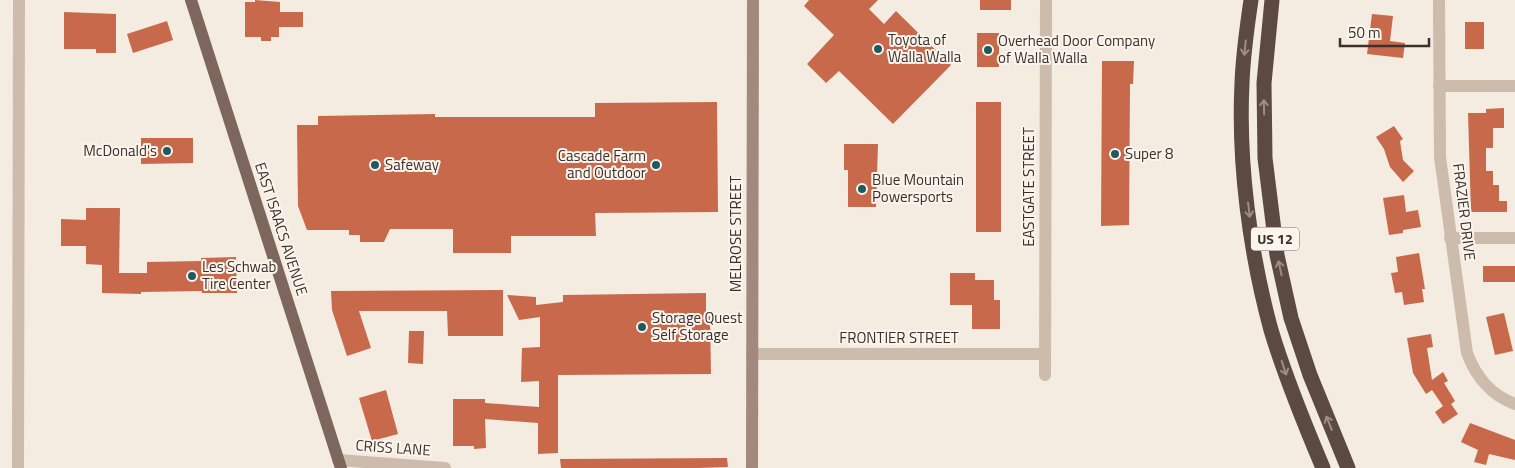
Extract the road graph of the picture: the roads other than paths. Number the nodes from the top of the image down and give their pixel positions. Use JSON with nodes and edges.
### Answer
{"nodes":[{"id":1,"x":19,"y":0,"type":"edge"},
{"id":2,"x":191,"y":0,"type":"edge"},
{"id":3,"x":753,"y":0,"type":"edge"},
{"id":4,"x":1046,"y":0,"type":"edge"},
{"id":5,"x":1251,"y":0,"type":"edge"},
{"id":6,"x":1272,"y":0,"type":"edge"},
{"id":7,"x":1439,"y":0,"type":"edge"},
{"id":8,"x":1439,"y":86,"type":"junction"},
{"id":9,"x":1515,"y":86,"type":"edge"},
{"id":10,"x":1450,"y":238,"type":"junction"},
{"id":11,"x":1515,"y":238,"type":"edge"},
{"id":12,"x":752,"y":354,"type":"junction"},
{"id":13,"x":1045,"y":354,"type":"junction"},
{"id":14,"x":1045,"y":375,"type":"dead end"},
{"id":15,"x":1515,"y":404,"type":"edge"},
{"id":16,"x":340,"y":464,"type":"edge"},
{"id":17,"x":18,"y":468,"type":"edge"},
{"id":18,"x":445,"y":468,"type":"edge"},
{"id":19,"x":752,"y":468,"type":"edge"},
{"id":20,"x":1323,"y":468,"type":"edge"},
{"id":21,"x":1348,"y":468,"type":"edge"}],
"edges":[{"from":1,"to":17,"type":"street"},
{"from":2,"to":16,"type":"main road","name":"EAST ISAACS AVENUE"},
{"from":3,"to":12,"type":"street","name":"MELROSE STREET"},
{"from":4,"to":13,"type":"street","name":"EASTGATE STREET"},
{"from":5,"to":20,"type":"highway","number":"US 12","one_way":true},
{"from":21,"to":6,"type":"highway","number":"US 12","one_way":true},
{"from":7,"to":8,"type":"street","name":"FRAZIER DRIVE"},
{"from":8,"to":9,"type":"street"},
{"from":8,"to":10,"type":"street","name":"FRAZIER DRIVE"},
{"from":10,"to":11,"type":"street"},
{"from":10,"to":15,"type":"street","name":"FRAZIER DRIVE"},
{"from":12,"to":13,"type":"street","name":"FRONTIER STREET"},
{"from":12,"to":19,"type":"street","name":"MELROSE STREET"},
{"from":13,"to":14,"type":"street","name":"EASTGATE STREET"},
{"from":16,"to":18,"type":"street","name":"CRISS LANE"}]}
